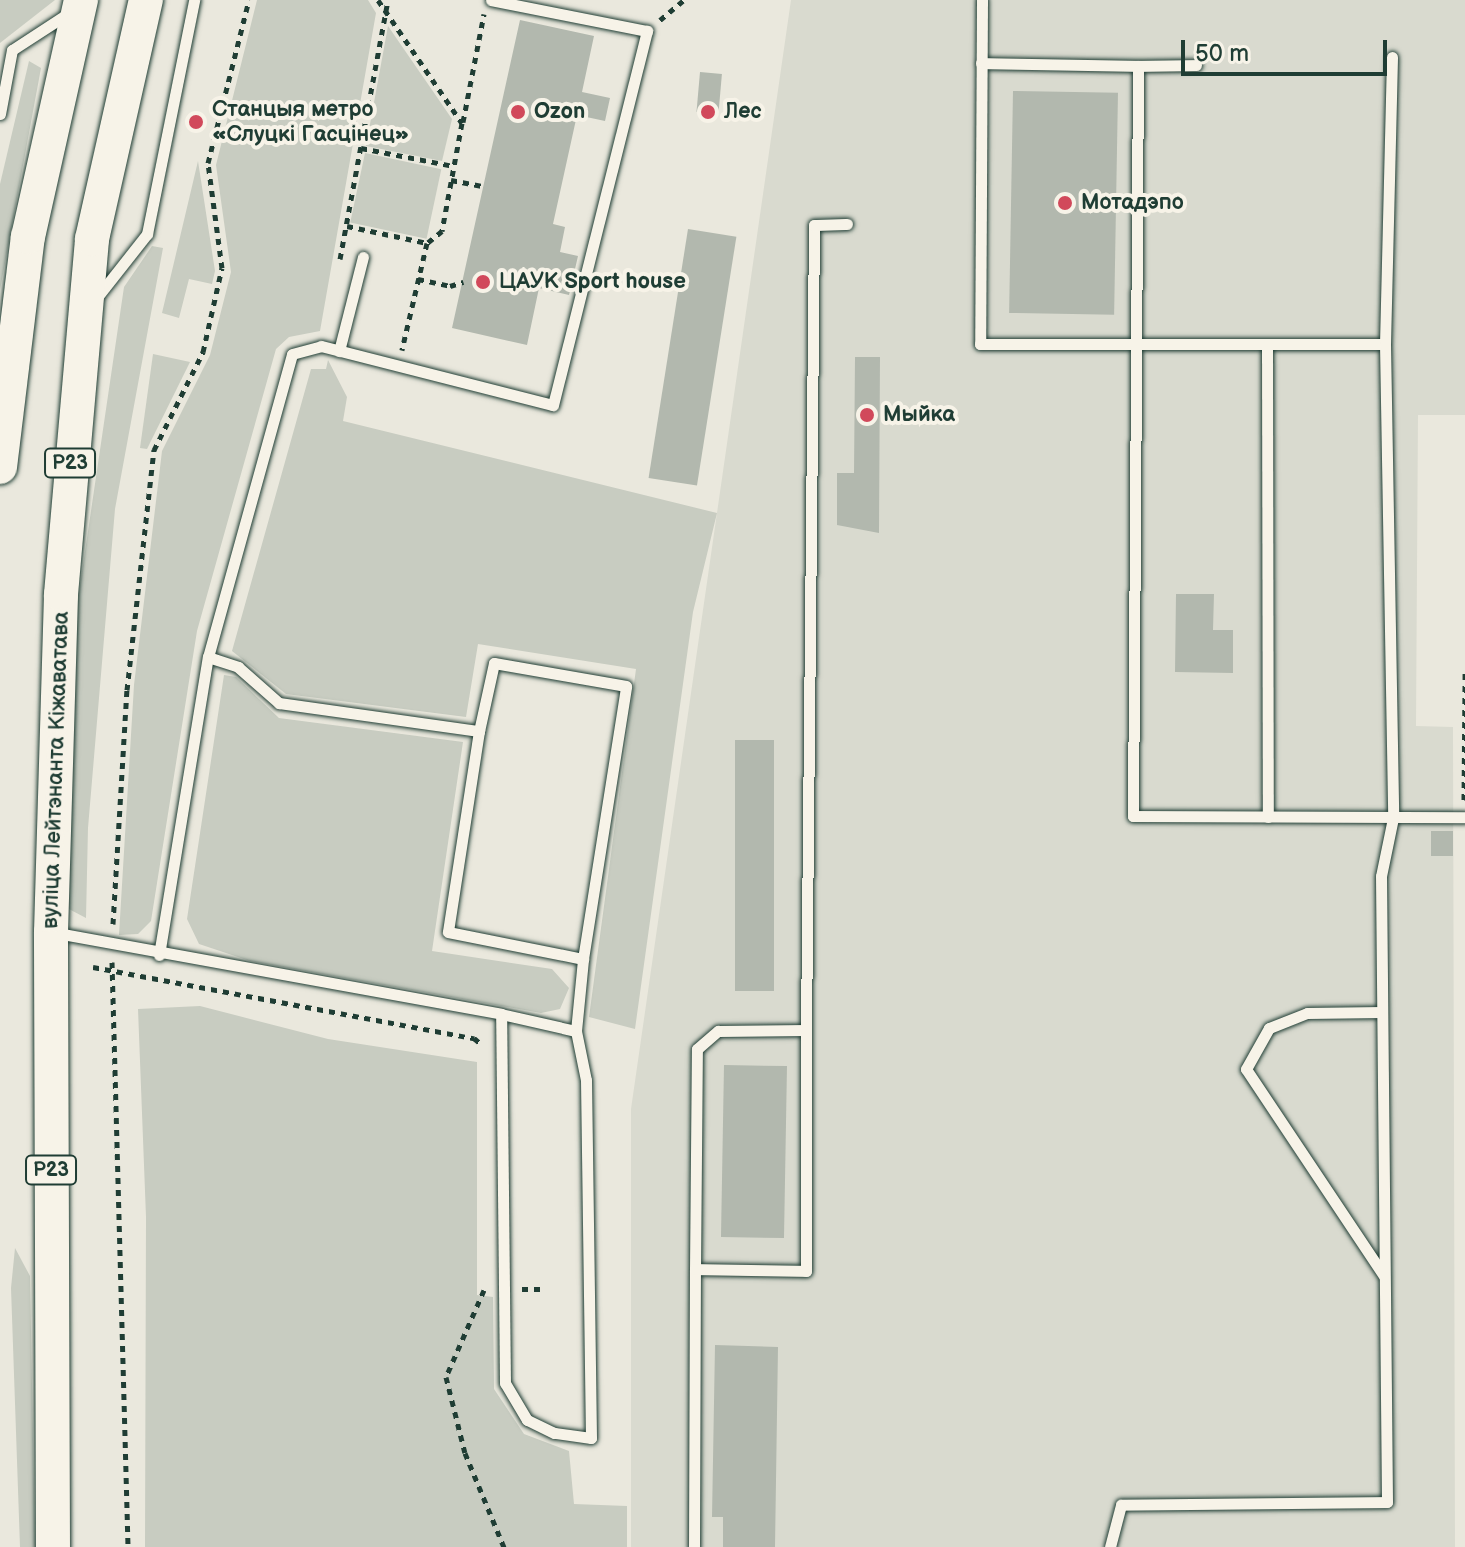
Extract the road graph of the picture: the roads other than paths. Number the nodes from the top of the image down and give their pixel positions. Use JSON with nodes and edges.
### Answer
{"nodes":[{"id":1,"x":146,"y":0,"type":"edge"},
{"id":2,"x":194,"y":0,"type":"edge"},
{"id":3,"x":489,"y":0,"type":"edge"},
{"id":4,"x":982,"y":0,"type":"edge"},
{"id":5,"x":80,"y":3,"type":"edge"},
{"id":6,"x":1392,"y":57,"type":"dead end"},
{"id":7,"x":981,"y":63,"type":"junction"},
{"id":8,"x":1196,"y":65,"type":"dead end"},
{"id":9,"x":1138,"y":66,"type":"junction"},
{"id":10,"x":0,"y":114,"type":"edge"},
{"id":11,"x":847,"y":224,"type":"dead end"},
{"id":12,"x":363,"y":257,"type":"dead end"},
{"id":13,"x":85,"y":312,"type":"junction"},
{"id":14,"x":1138,"y":344,"type":"junction"},
{"id":15,"x":1267,"y":344,"type":"junction"},
{"id":16,"x":1385,"y":344,"type":"junction"},
{"id":17,"x":339,"y":351,"type":"junction"},
{"id":18,"x":4,"y":390,"type":"edge"},
{"id":19,"x":0,"y":467,"type":"edge"},
{"id":20,"x":208,"y":657,"type":"junction"},
{"id":21,"x":479,"y":731,"type":"junction"},
{"id":22,"x":1268,"y":817,"type":"junction"},
{"id":23,"x":1464,"y":817,"type":"edge"},
{"id":24,"x":1393,"y":818,"type":"junction"},
{"id":25,"x":51,"y":932,"type":"junction"},
{"id":26,"x":159,"y":955,"type":"junction"},
{"id":27,"x":583,"y":959,"type":"junction"},
{"id":28,"x":1382,"y":1012,"type":"junction"},
{"id":29,"x":501,"y":1014,"type":"junction"},
{"id":30,"x":806,"y":1030,"type":"junction"},
{"id":31,"x":576,"y":1031,"type":"junction"},
{"id":32,"x":695,"y":1269,"type":"junction"},
{"id":33,"x":1385,"y":1277,"type":"junction"},
{"id":34,"x":53,"y":1547,"type":"edge"},
{"id":35,"x":694,"y":1547,"type":"edge"},
{"id":36,"x":1110,"y":1547,"type":"edge"}],
"edges":[{"from":1,"to":13,"type":"main road","name":"вуліца Лейтэнанта Кіжаватава","number":"Р23"},
{"from":2,"to":13,"type":"lane"},
{"from":3,"to":17,"type":"lane"},
{"from":4,"to":7,"type":"lane"},
{"from":5,"to":10,"type":"lane"},
{"from":5,"to":18,"type":"main road"},
{"from":6,"to":16,"type":"lane"},
{"from":7,"to":9,"type":"lane"},
{"from":7,"to":14,"type":"lane"},
{"from":8,"to":9,"type":"lane"},
{"from":9,"to":14,"type":"lane"},
{"from":11,"to":30,"type":"lane"},
{"from":12,"to":17,"type":"lane"},
{"from":13,"to":25,"type":"main road","name":"вуліца Лейтэнанта Кіжаватава","number":"Р23"},
{"from":14,"to":15,"type":"lane"},
{"from":14,"to":22,"type":"lane"},
{"from":15,"to":16,"type":"lane"},
{"from":15,"to":22,"type":"lane"},
{"from":16,"to":24,"type":"lane"},
{"from":17,"to":20,"type":"lane"},
{"from":18,"to":19,"type":"main road"},
{"from":20,"to":21,"type":"lane"},
{"from":20,"to":26,"type":"lane"},
{"from":21,"to":27,"type":"lane"},
{"from":21,"to":27,"type":"lane"},
{"from":22,"to":24,"type":"lane"},
{"from":23,"to":24,"type":"lane"},
{"from":24,"to":28,"type":"lane"},
{"from":25,"to":26,"type":"lane"},
{"from":25,"to":34,"type":"main road","name":"вуліца Лейтэнанта Кіжаватава","number":"Р23"},
{"from":26,"to":29,"type":"lane"},
{"from":27,"to":31,"type":"lane"},
{"from":28,"to":33,"type":"lane"},
{"from":28,"to":33,"type":"lane"},
{"from":29,"to":31,"type":"lane"},
{"from":29,"to":31,"type":"lane"},
{"from":30,"to":32,"type":"lane"},
{"from":30,"to":32,"type":"lane"},
{"from":32,"to":35,"type":"lane"},
{"from":33,"to":36,"type":"lane"}]}
